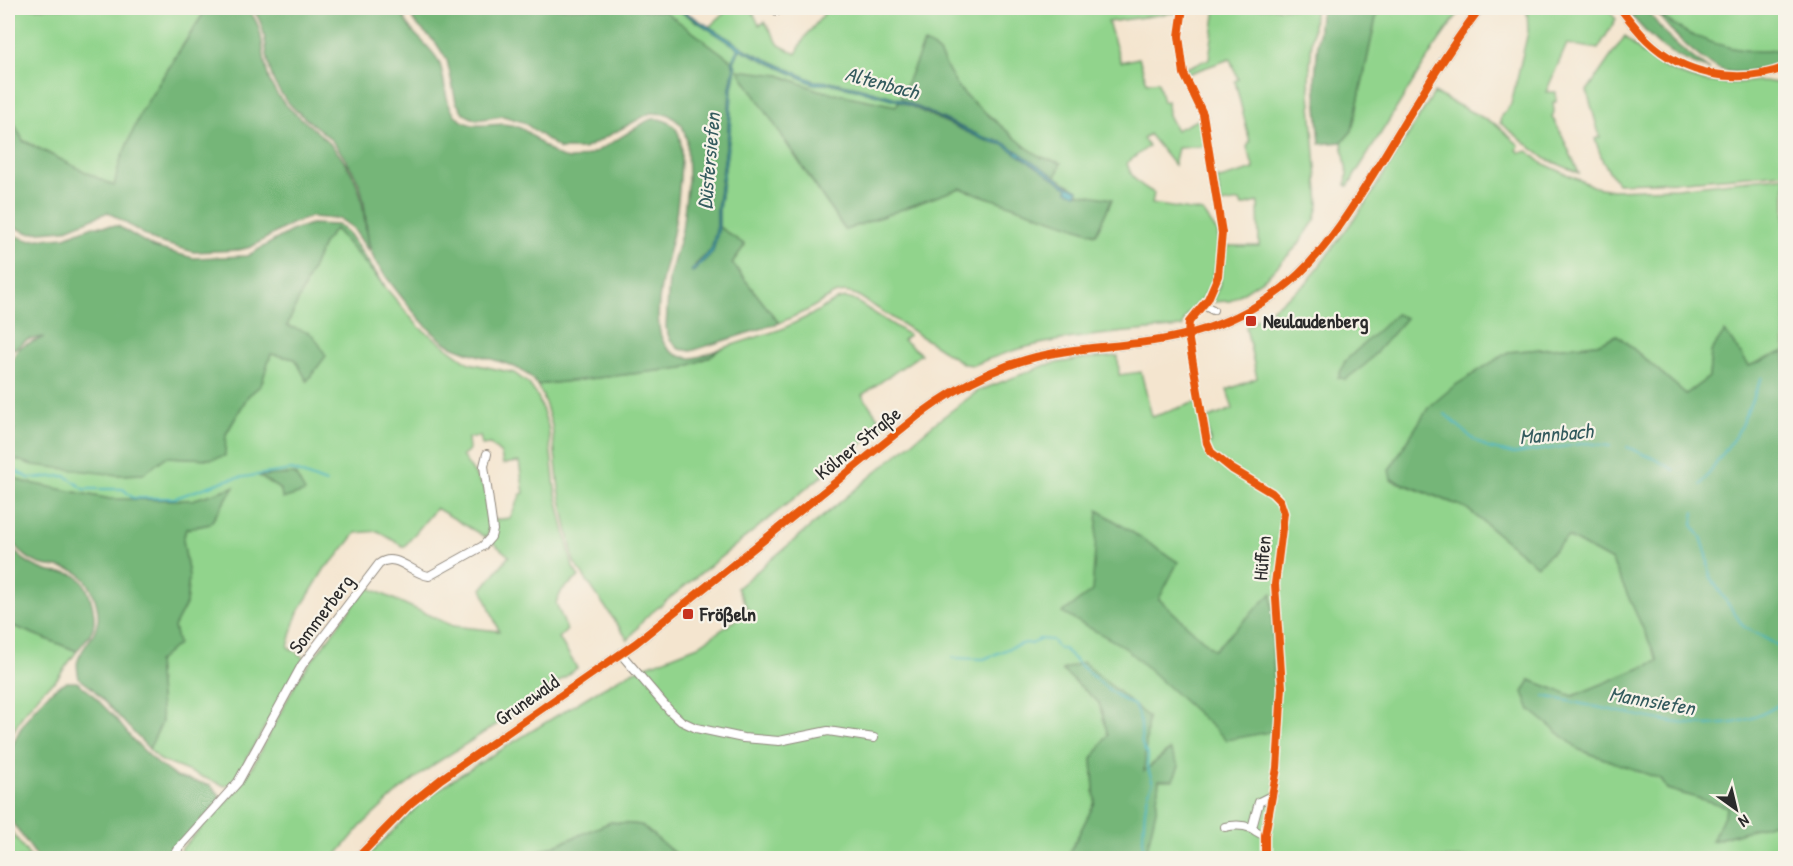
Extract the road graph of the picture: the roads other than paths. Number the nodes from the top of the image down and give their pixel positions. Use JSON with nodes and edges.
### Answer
{"nodes":[{"id":1,"x":1183,"y":8,"type":"edge"},
{"id":2,"x":1480,"y":8,"type":"edge"},
{"id":3,"x":1620,"y":8,"type":"edge"},
{"id":4,"x":1785,"y":67,"type":"edge"},
{"id":5,"x":1203,"y":305,"type":"junction"},
{"id":6,"x":1213,"y":310,"type":"dead end"},
{"id":7,"x":1188,"y":335,"type":"junction"},
{"id":8,"x":487,"y":454,"type":"dead end"},
{"id":9,"x":633,"y":645,"type":"joint"},
{"id":10,"x":621,"y":654,"type":"junction"},
{"id":11,"x":874,"y":738,"type":"dead end"},
{"id":12,"x":1273,"y":795,"type":"junction"},
{"id":13,"x":1226,"y":827,"type":"dead end"},
{"id":14,"x":1252,"y":828,"type":"junction"},
{"id":15,"x":1265,"y":835,"type":"junction"},
{"id":16,"x":172,"y":858,"type":"edge"},
{"id":17,"x":357,"y":858,"type":"edge"},
{"id":18,"x":1265,"y":858,"type":"edge"}],
"edges":[{"from":1,"to":5,"type":"street"},
{"from":2,"to":7,"type":"main road","name":"Kölner Straße"},
{"from":3,"to":4,"type":"main road"},
{"from":5,"to":6,"type":"street"},
{"from":5,"to":7,"type":"street"},
{"from":7,"to":9,"type":"main road","name":"Kölner Straße"},
{"from":7,"to":12,"type":"street","name":"Hüffen"},
{"from":8,"to":16,"type":"street","name":"Sommerberg"},
{"from":9,"to":10,"type":"main road","name":"Grunewald"},
{"from":10,"to":11,"type":"street"},
{"from":10,"to":17,"type":"main road","name":"Grunewald"},
{"from":12,"to":14,"type":"street"},
{"from":12,"to":15,"type":"street","name":"Hüffen"},
{"from":13,"to":14,"type":"street"},
{"from":14,"to":15,"type":"street"},
{"from":15,"to":18,"type":"street","name":"Hüffen"}]}
